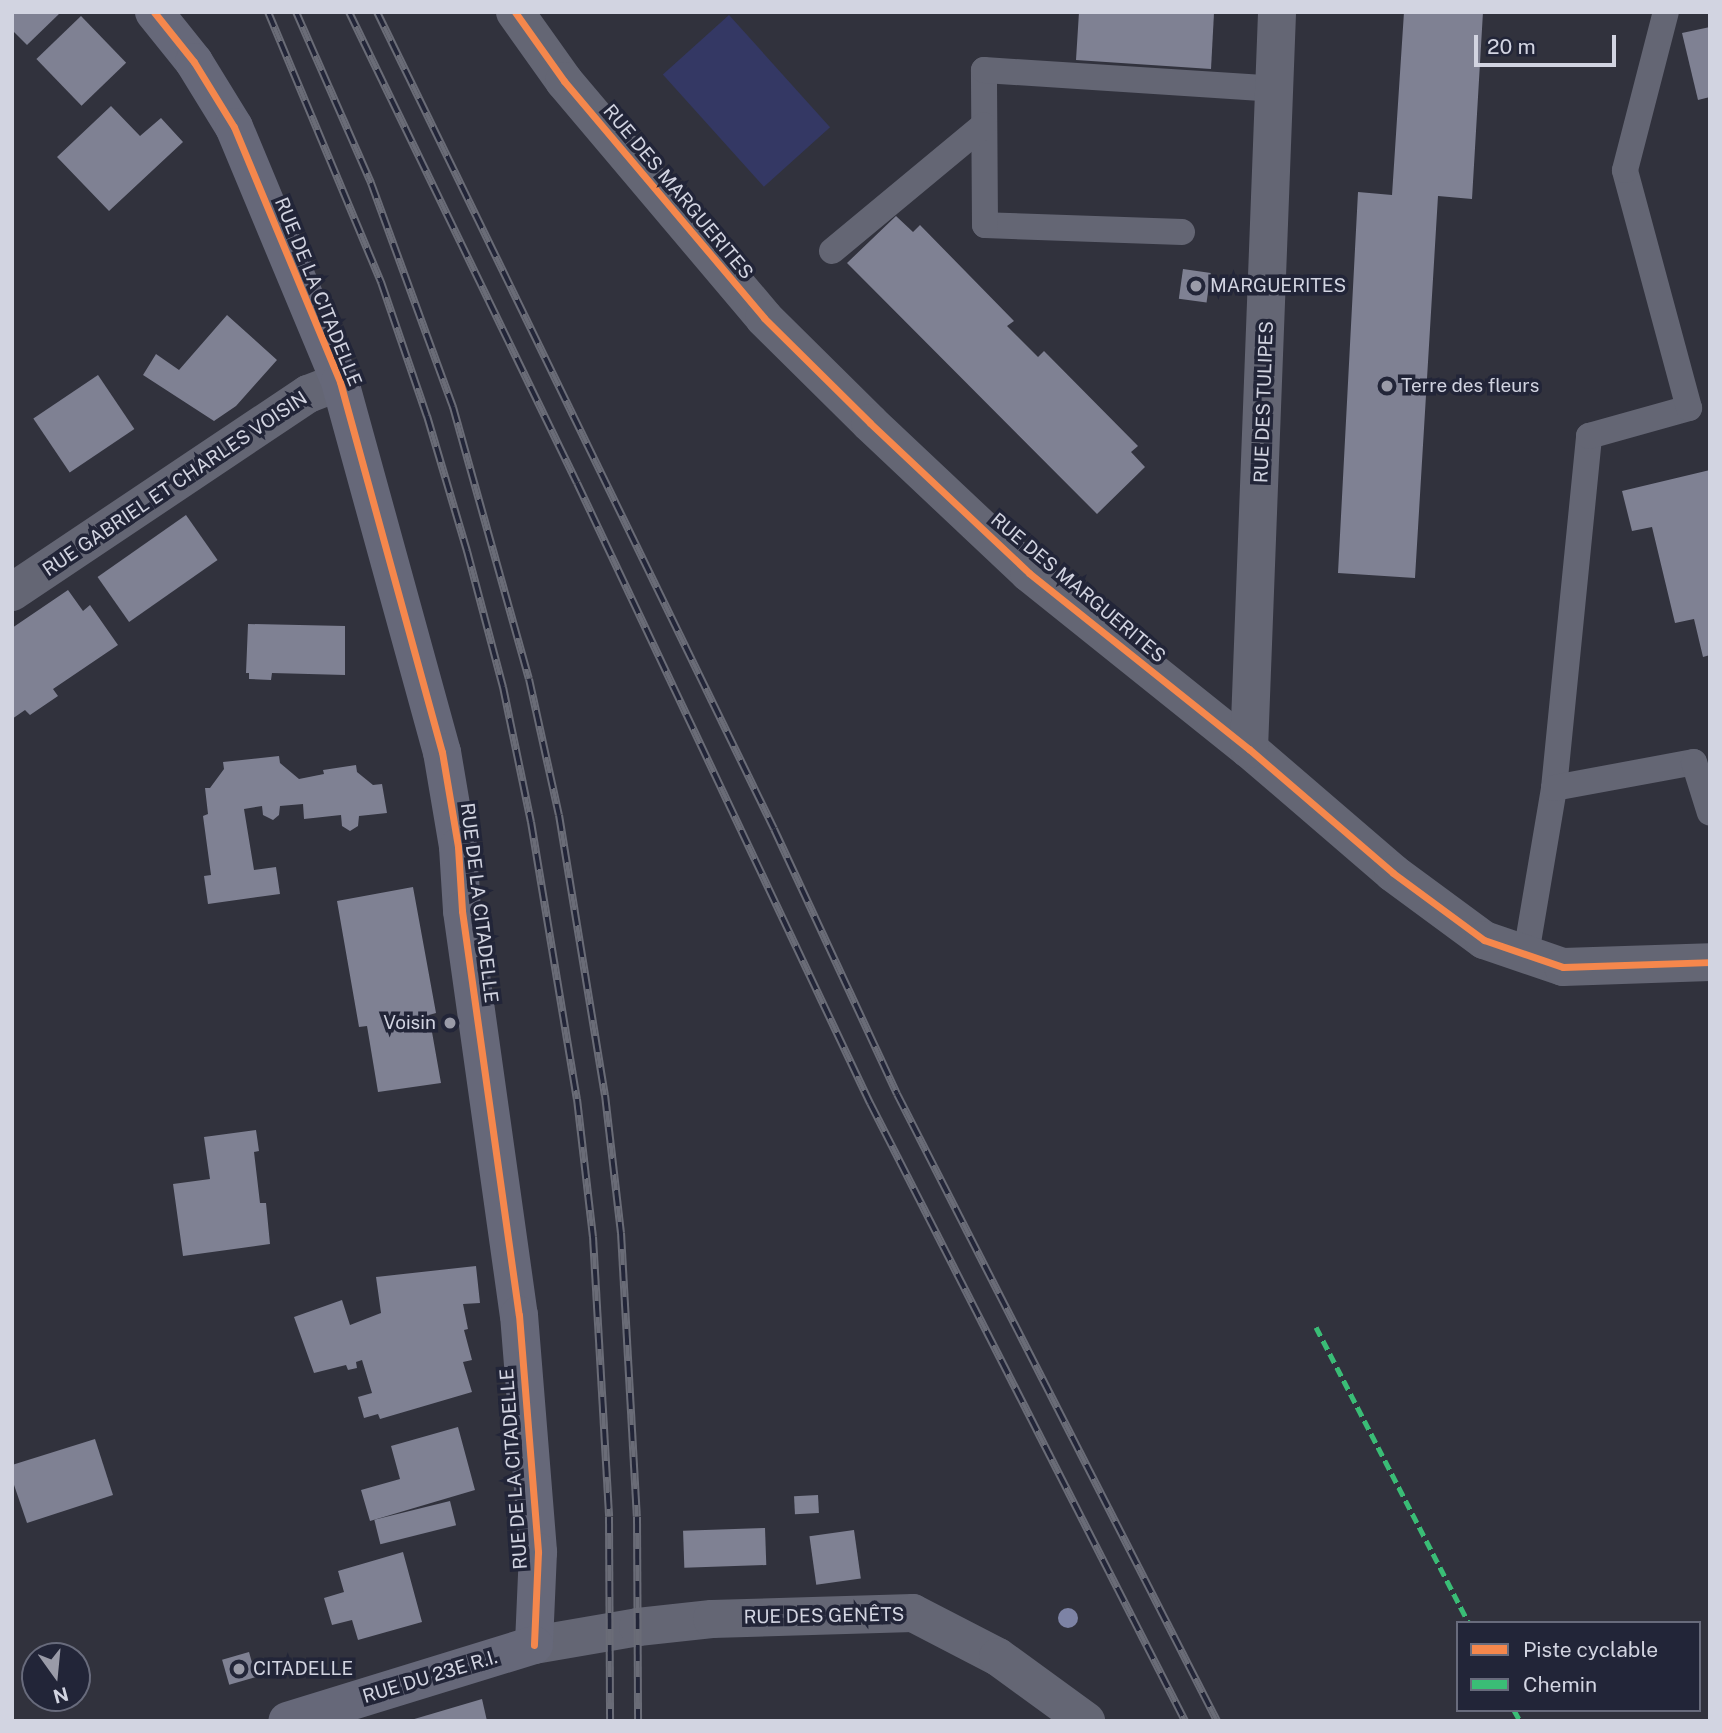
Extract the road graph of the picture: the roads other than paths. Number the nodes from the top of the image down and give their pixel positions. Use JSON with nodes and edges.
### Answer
{"nodes":[{"id":1,"x":154,"y":12,"type":"edge"},
{"id":2,"x":515,"y":12,"type":"edge"},
{"id":3,"x":1277,"y":12,"type":"edge"},
{"id":4,"x":1666,"y":12,"type":"edge"},
{"id":5,"x":1275,"y":89,"type":"junction"},
{"id":6,"x":984,"y":125,"type":"junction"},
{"id":7,"x":1182,"y":232,"type":"dead end"},
{"id":8,"x":832,"y":251,"type":"dead end"},
{"id":9,"x":340,"y":382,"type":"junction"},
{"id":10,"x":12,"y":592,"type":"edge"},
{"id":11,"x":1249,"y":749,"type":"junction"},
{"id":12,"x":1554,"y":788,"type":"junction"},
{"id":13,"x":1710,"y":813,"type":"edge"},
{"id":14,"x":1527,"y":954,"type":"junction"},
{"id":15,"x":1710,"y":962,"type":"edge"},
{"id":16,"x":534,"y":1645,"type":"junction"},
{"id":17,"x":287,"y":1721,"type":"edge"},
{"id":18,"x":1086,"y":1721,"type":"edge"}],
"edges":[{"from":1,"to":9,"type":"street","name":"RUE DE LA CITADELLE"},
{"from":2,"to":11,"type":"street","name":"RUE DES MARGUERITES"},
{"from":3,"to":5,"type":"street","name":"RUE DES TULIPES"},
{"from":4,"to":12,"type":"lane"},
{"from":5,"to":6,"type":"lane"},
{"from":5,"to":11,"type":"street","name":"RUE DES TULIPES"},
{"from":6,"to":7,"type":"lane"},
{"from":6,"to":8,"type":"lane"},
{"from":9,"to":10,"type":"street","name":"RUE GABRIEL ET CHARLES VOISIN"},
{"from":9,"to":16,"type":"street","name":"RUE DE LA CITADELLE"},
{"from":11,"to":14,"type":"street","name":"RUE DES MARGUERITES"},
{"from":12,"to":13,"type":"lane"},
{"from":12,"to":14,"type":"lane"},
{"from":14,"to":15,"type":"street","name":"RUE DES MARGUERITES"},
{"from":16,"to":17,"type":"street","name":"RUE DU 23E R.I."},
{"from":16,"to":18,"type":"street","name":"RUE DES GENÊTS"}]}
